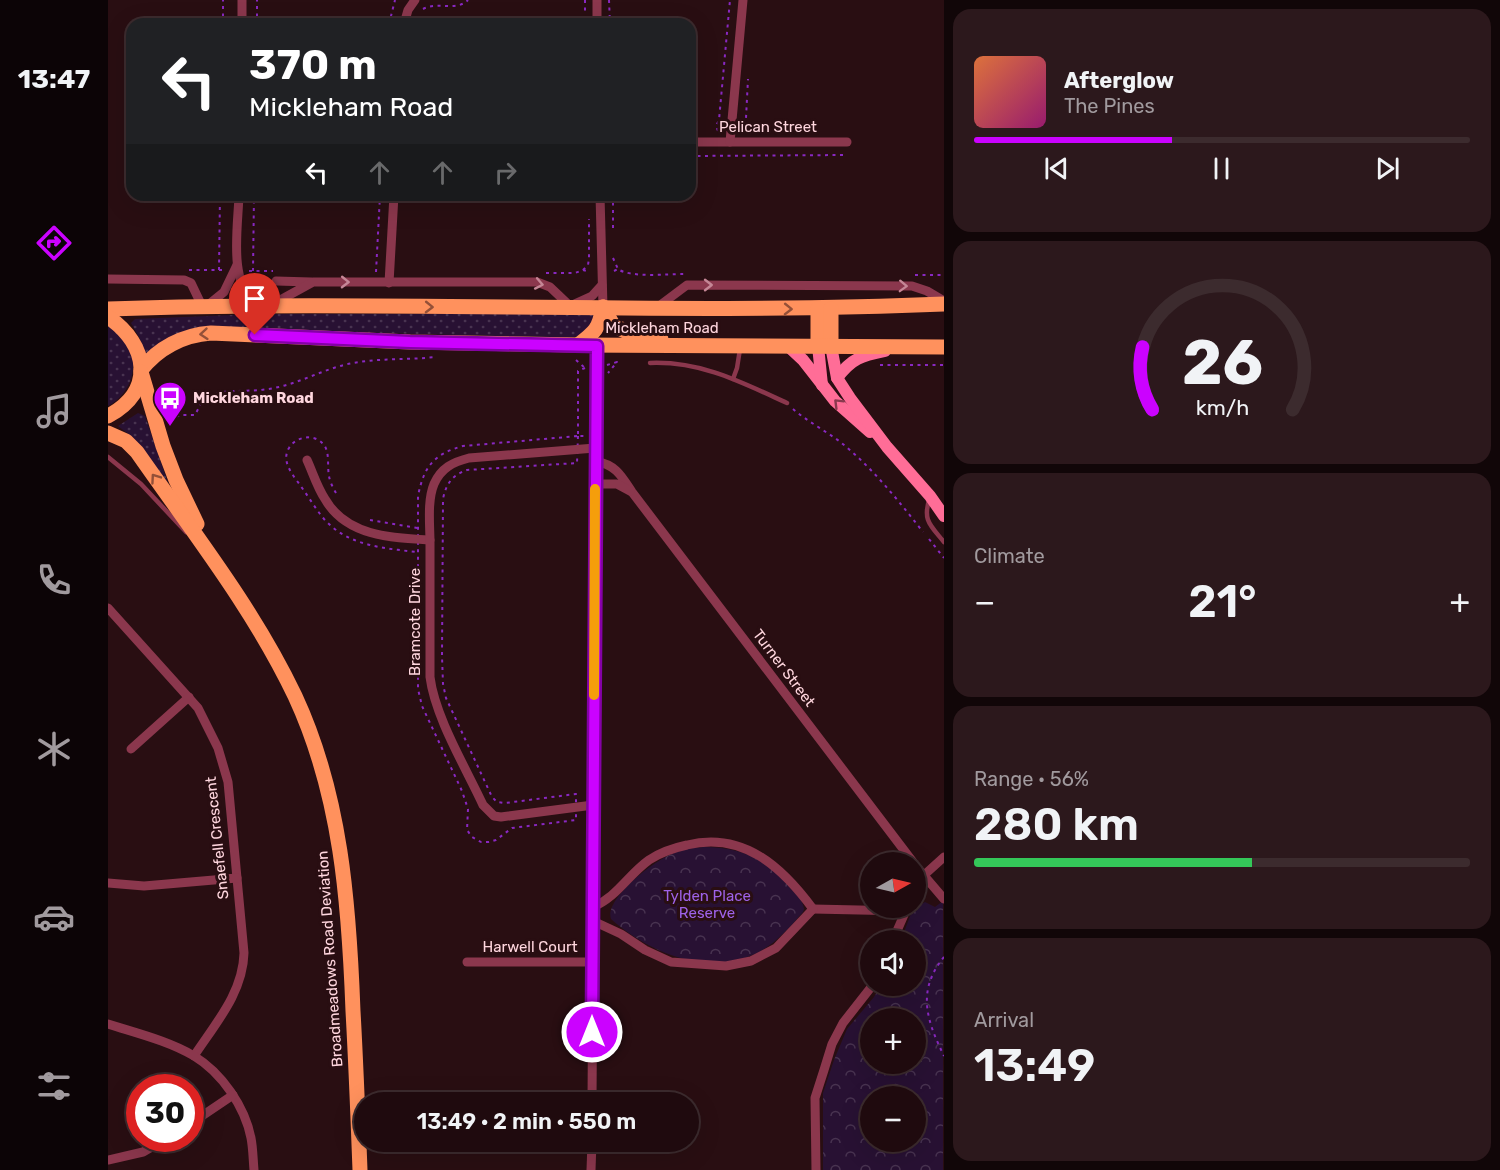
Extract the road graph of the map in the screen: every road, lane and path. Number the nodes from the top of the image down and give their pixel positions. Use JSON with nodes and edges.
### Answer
{"nodes":[{"id":1,"x":224,"y":0,"type":"edge"},
{"id":2,"x":242,"y":0,"type":"edge"},
{"id":3,"x":257,"y":0,"type":"edge"},
{"id":4,"x":395,"y":0,"type":"edge"},
{"id":5,"x":416,"y":0,"type":"edge"},
{"id":6,"x":468,"y":0,"type":"edge"},
{"id":7,"x":597,"y":0,"type":"edge"},
{"id":8,"x":609,"y":0,"type":"edge"},
{"id":9,"x":743,"y":0,"type":"edge"},
{"id":10,"x":417,"y":14,"type":"dead end"},
{"id":11,"x":223,"y":18,"type":"edge"},
{"id":12,"x":242,"y":18,"type":"edge"},
{"id":13,"x":257,"y":18,"type":"edge"},
{"id":14,"x":390,"y":18,"type":"edge"},
{"id":15,"x":406,"y":18,"type":"edge"},
{"id":16,"x":597,"y":18,"type":"edge"},
{"id":17,"x":610,"y":18,"type":"edge"},
{"id":18,"x":696,"y":142,"type":"edge"},
{"id":19,"x":730,"y":142,"type":"junction"},
{"id":20,"x":847,"y":142,"type":"dead end"},
{"id":21,"x":846,"y":155,"type":"dead end"},
{"id":22,"x":696,"y":156,"type":"edge"},
{"id":23,"x":220,"y":201,"type":"edge"},
{"id":24,"x":239,"y":201,"type":"edge"},
{"id":25,"x":254,"y":201,"type":"edge"},
{"id":26,"x":380,"y":201,"type":"edge"},
{"id":27,"x":394,"y":201,"type":"edge"},
{"id":28,"x":600,"y":201,"type":"edge"},
{"id":29,"x":613,"y":201,"type":"edge"},
{"id":30,"x":589,"y":216,"type":"dead end"},
{"id":31,"x":613,"y":237,"type":"dead end"},
{"id":32,"x":613,"y":258,"type":"dead end"},
{"id":33,"x":237,"y":265,"type":"junction"},
{"id":34,"x":618,"y":269,"type":"dead end"},
{"id":35,"x":219,"y":270,"type":"dead end"},
{"id":36,"x":583,"y":270,"type":"dead end"},
{"id":37,"x":253,"y":271,"type":"dead end"},
{"id":38,"x":376,"y":272,"type":"dead end"},
{"id":39,"x":108,"y":279,"type":"edge"},
{"id":40,"x":276,"y":281,"type":"dead end"},
{"id":41,"x":313,"y":282,"type":"junction"},
{"id":42,"x":389,"y":283,"type":"junction"},
{"id":43,"x":602,"y":285,"type":"junction"},
{"id":44,"x":944,"y":302,"type":"edge"},
{"id":45,"x":205,"y":305,"type":"junction"},
{"id":46,"x":264,"y":305,"type":"junction"},
{"id":47,"x":570,"y":306,"type":"junction"},
{"id":48,"x":603,"y":307,"type":"junction"},
{"id":49,"x":657,"y":307,"type":"junction"},
{"id":50,"x":108,"y":309,"type":"edge"},
{"id":51,"x":825,"y":309,"type":"junction"},
{"id":52,"x":108,"y":317,"type":"edge"},
{"id":53,"x":597,"y":346,"type":"junction"},
{"id":54,"x":696,"y":346,"type":"junction"},
{"id":55,"x":741,"y":346,"type":"junction"},
{"id":56,"x":788,"y":346,"type":"junction"},
{"id":57,"x":824,"y":346,"type":"junction"},
{"id":58,"x":901,"y":347,"type":"junction"},
{"id":59,"x":944,"y":347,"type":"edge"},
{"id":60,"x":576,"y":352,"type":"junction"},
{"id":61,"x":438,"y":357,"type":"dead end"},
{"id":62,"x":650,"y":363,"type":"dead end"},
{"id":63,"x":596,"y":368,"type":"junction"},
{"id":64,"x":141,"y":371,"type":"junction"},
{"id":65,"x":837,"y":378,"type":"junction"},
{"id":66,"x":733,"y":379,"type":"junction"},
{"id":67,"x":822,"y":386,"type":"junction"},
{"id":68,"x":787,"y":403,"type":"joint"},
{"id":69,"x":108,"y":416,"type":"edge"},
{"id":70,"x":169,"y":417,"type":"dead end"},
{"id":71,"x":108,"y":434,"type":"edge"},
{"id":72,"x":887,"y":447,"type":"junction"},
{"id":73,"x":595,"y":448,"type":"junction"},
{"id":74,"x":577,"y":449,"type":"junction"},
{"id":75,"x":108,"y":457,"type":"edge"},
{"id":76,"x":307,"y":460,"type":"dead end"},
{"id":77,"x":595,"y":461,"type":"junction"},
{"id":78,"x":595,"y":484,"type":"junction"},
{"id":79,"x":632,"y":492,"type":"junction"},
{"id":80,"x":930,"y":496,"type":"junction"},
{"id":81,"x":339,"y":498,"type":"dead end"},
{"id":82,"x":944,"y":516,"type":"edge"},
{"id":83,"x":361,"y":517,"type":"dead end"},
{"id":84,"x":418,"y":528,"type":"junction"},
{"id":85,"x":418,"y":539,"type":"junction"},
{"id":86,"x":430,"y":540,"type":"junction"},
{"id":87,"x":944,"y":542,"type":"edge"},
{"id":88,"x":418,"y":552,"type":"junction"},
{"id":89,"x":944,"y":558,"type":"edge"},
{"id":90,"x":213,"y":560,"type":"junction"},
{"id":91,"x":108,"y":608,"type":"edge"},
{"id":92,"x":189,"y":698,"type":"junction"},
{"id":93,"x":131,"y":750,"type":"dead end"},
{"id":94,"x":593,"y":805,"type":"junction"},
{"id":95,"x":575,"y":808,"type":"junction"},
{"id":96,"x":905,"y":852,"type":"edge"},
{"id":97,"x":944,"y":857,"type":"edge"},
{"id":98,"x":926,"y":873,"type":"edge"},
{"id":99,"x":237,"y":878,"type":"junction"},
{"id":100,"x":926,"y":879,"type":"edge"},
{"id":101,"x":108,"y":883,"type":"edge"},
{"id":102,"x":944,"y":898,"type":"edge"},
{"id":103,"x":593,"y":907,"type":"junction"},
{"id":104,"x":813,"y":909,"type":"junction"},
{"id":105,"x":860,"y":909,"type":"edge"},
{"id":106,"x":593,"y":921,"type":"junction"},
{"id":107,"x":944,"y":957,"type":"edge"},
{"id":108,"x":467,"y":962,"type":"dead end"},
{"id":109,"x":593,"y":962,"type":"junction"},
{"id":110,"x":864,"y":996,"type":"edge"},
{"id":111,"x":108,"y":1024,"type":"edge"},
{"id":112,"x":194,"y":1056,"type":"junction"},
{"id":113,"x":944,"y":1056,"type":"edge"},
{"id":114,"x":592,"y":1092,"type":"edge"},
{"id":115,"x":233,"y":1095,"type":"junction"},
{"id":116,"x":204,"y":1115,"type":"edge"},
{"id":117,"x":143,"y":1152,"type":"edge"},
{"id":118,"x":592,"y":1152,"type":"edge"},
{"id":119,"x":108,"y":1160,"type":"edge"},
{"id":120,"x":254,"y":1170,"type":"edge"},
{"id":121,"x":360,"y":1170,"type":"edge"},
{"id":122,"x":591,"y":1170,"type":"edge"},
{"id":123,"x":816,"y":1170,"type":"edge"}],
"edges":[{"from":1,"to":11,"type":"path"},
{"from":2,"to":12,"type":"street"},
{"from":3,"to":13,"type":"path"},
{"from":4,"to":14,"type":"path"},
{"from":5,"to":15,"type":"street"},
{"from":6,"to":10,"type":"path"},
{"from":7,"to":16,"type":"street"},
{"from":8,"to":17,"type":"path"},
{"from":9,"to":19,"type":"street"},
{"from":18,"to":19,"type":"street","name":"Pelican Street"},
{"from":19,"to":20,"type":"street","name":"Pelican Street"},
{"from":21,"to":22,"type":"path"},
{"from":23,"to":35,"type":"path"},
{"from":24,"to":33,"type":"street"},
{"from":25,"to":37,"type":"path"},
{"from":26,"to":38,"type":"path"},
{"from":27,"to":42,"type":"street"},
{"from":28,"to":43,"type":"street"},
{"from":29,"to":31,"type":"path"},
{"from":30,"to":36,"type":"path"},
{"from":32,"to":34,"type":"path"},
{"from":33,"to":45,"type":"street"},
{"from":33,"to":46,"type":"street"},
{"from":39,"to":45,"type":"street"},
{"from":40,"to":41,"type":"street"},
{"from":41,"to":42,"type":"street","name":"Mickleham Road","one_way":true},
{"from":41,"to":46,"type":"street","name":"Mickleham Road"},
{"from":42,"to":47,"type":"street","name":"Mickleham Road","one_way":true},
{"from":43,"to":47,"type":"street"},
{"from":43,"to":48,"type":"street"},
{"from":49,"to":44,"type":"street","name":"Mickleham Road","one_way":true},
{"from":44,"to":51,"type":"main road","name":"Mickleham Road"},
{"from":45,"to":46,"type":"main road","name":"Mickleham Road"},
{"from":45,"to":50,"type":"main road","name":"Mickleham Road"},
{"from":46,"to":47,"type":"main road","name":"Mickleham Road","one_way":true},
{"from":47,"to":48,"type":"main road","name":"Mickleham Road"},
{"from":48,"to":49,"type":"main road","name":"Mickleham Road"},
{"from":48,"to":54,"type":"main road"},
{"from":48,"to":60,"type":"main road"},
{"from":49,"to":51,"type":"main road","name":"Mickleham Road","one_way":true},
{"from":51,"to":57,"type":"main road"},
{"from":52,"to":64,"type":"main road","name":"Broadmeadows Road Deviation"},
{"from":53,"to":54,"type":"main road","name":"Mickleham Road"},
{"from":53,"to":60,"type":"main road","name":"Mickleham Road"},
{"from":53,"to":63,"type":"street"},
{"from":54,"to":55,"type":"main road","name":"Mickleham Road"},
{"from":55,"to":56,"type":"main road","name":"Mickleham Road"},
{"from":55,"to":66,"type":"lane"},
{"from":56,"to":57,"type":"main road","name":"Mickleham Road"},
{"from":56,"to":67,"type":"street"},
{"from":57,"to":58,"type":"main road","name":"Mickleham Road"},
{"from":57,"to":65,"type":"street"},
{"from":57,"to":67,"type":"street"},
{"from":58,"to":59,"type":"main road","name":"Mickleham Road"},
{"from":58,"to":65,"type":"street"},
{"from":60,"to":63,"type":"path"},
{"from":60,"to":64,"type":"main road","name":"Mickleham Road","one_way":true},
{"from":61,"to":70,"type":"path"},
{"from":62,"to":66,"type":"lane"},
{"from":63,"to":73,"type":"street"},
{"from":64,"to":69,"type":"main road"},
{"from":64,"to":90,"type":"main road","name":"Broadmeadows Road Deviation"},
{"from":65,"to":72,"type":"street"},
{"from":66,"to":68,"type":"lane"},
{"from":72,"to":67,"type":"street","one_way":true},
{"from":68,"to":89,"type":"path"},
{"from":90,"to":71,"type":"main road","name":"Broadmeadows Road Deviation","one_way":true},
{"from":72,"to":80,"type":"street"},
{"from":73,"to":74,"type":"street","name":"Bramcote Drive"},
{"from":73,"to":77,"type":"street"},
{"from":74,"to":84,"type":"path"},
{"from":74,"to":86,"type":"street","name":"Bramcote Drive"},
{"from":74,"to":95,"type":"path"},
{"from":75,"to":90,"type":"lane"},
{"from":76,"to":85,"type":"street"},
{"from":77,"to":78,"type":"street"},
{"from":77,"to":79,"type":"street","name":"Turner Street"},
{"from":78,"to":79,"type":"street"},
{"from":78,"to":94,"type":"street"},
{"from":79,"to":96,"type":"street","name":"Turner Street"},
{"from":80,"to":82,"type":"street"},
{"from":80,"to":87,"type":"lane"},
{"from":81,"to":88,"type":"path"},
{"from":83,"to":84,"type":"path"},
{"from":84,"to":85,"type":"path"},
{"from":85,"to":86,"type":"street"},
{"from":85,"to":88,"type":"path"},
{"from":86,"to":95,"type":"street","name":"Bramcote Drive"},
{"from":88,"to":95,"type":"path"},
{"from":90,"to":121,"type":"main road","name":"Broadmeadows Road Deviation"},
{"from":91,"to":92,"type":"street","name":"Snaefell Crescent"},
{"from":92,"to":93,"type":"street"},
{"from":92,"to":99,"type":"street","name":"Snaefell Crescent"},
{"from":94,"to":95,"type":"street","name":"Bramcote Drive"},
{"from":94,"to":103,"type":"street"},
{"from":97,"to":98,"type":"street"},
{"from":99,"to":101,"type":"street"},
{"from":99,"to":112,"type":"street","name":"Snaefell Crescent"},
{"from":100,"to":102,"type":"street","name":"Turner Street"},
{"from":103,"to":104,"type":"street"},
{"from":103,"to":106,"type":"street"},
{"from":104,"to":105,"type":"street"},
{"from":104,"to":106,"type":"street"},
{"from":106,"to":109,"type":"street"},
{"from":107,"to":113,"type":"path"},
{"from":108,"to":109,"type":"street","name":"Harwell Court"},
{"from":109,"to":114,"type":"street"},
{"from":110,"to":123,"type":"street"},
{"from":111,"to":112,"type":"street"},
{"from":112,"to":115,"type":"street"},
{"from":115,"to":116,"type":"street"},
{"from":115,"to":120,"type":"street"},
{"from":117,"to":119,"type":"street"},
{"from":118,"to":122,"type":"street"}]}
